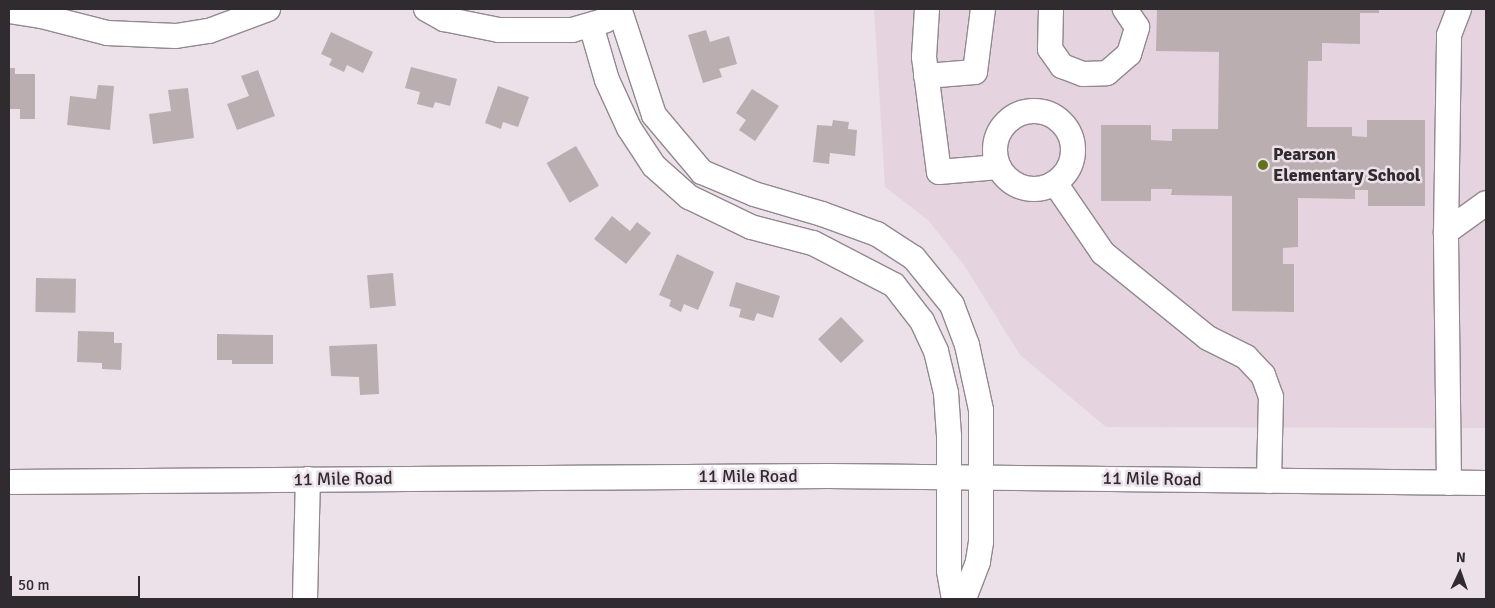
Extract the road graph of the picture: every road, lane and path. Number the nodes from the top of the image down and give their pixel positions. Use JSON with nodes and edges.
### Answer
{"nodes":[{"id":1,"x":268,"y":9,"type":"edge"},
{"id":2,"x":426,"y":9,"type":"edge"},
{"id":3,"x":927,"y":9,"type":"edge"},
{"id":4,"x":983,"y":9,"type":"edge"},
{"id":5,"x":1051,"y":9,"type":"edge"},
{"id":6,"x":1125,"y":9,"type":"edge"},
{"id":7,"x":1459,"y":9,"type":"edge"},
{"id":8,"x":9,"y":11,"type":"edge"},
{"id":9,"x":626,"y":11,"type":"edge"},
{"id":10,"x":591,"y":25,"type":"junction"},
{"id":11,"x":926,"y":76,"type":"junction"},
{"id":12,"x":654,"y":114,"type":"junction"},
{"id":13,"x":629,"y":128,"type":"junction"},
{"id":14,"x":998,"y":168,"type":"junction"},
{"id":15,"x":702,"y":172,"type":"junction"},
{"id":16,"x":1055,"y":183,"type":"junction"},
{"id":17,"x":688,"y":197,"type":"junction"},
{"id":18,"x":1486,"y":203,"type":"edge"},
{"id":19,"x":822,"y":214,"type":"junction"},
{"id":20,"x":1446,"y":232,"type":"junction"},
{"id":21,"x":813,"y":242,"type":"junction"},
{"id":22,"x":967,"y":346,"type":"junction"},
{"id":23,"x":936,"y":351,"type":"junction"},
{"id":24,"x":949,"y":477,"type":"junction"},
{"id":25,"x":984,"y":477,"type":"junction"},
{"id":26,"x":308,"y":479,"type":"junction"},
{"id":27,"x":1269,"y":481,"type":"junction"},
{"id":28,"x":9,"y":482,"type":"edge"},
{"id":29,"x":1449,"y":483,"type":"junction"},
{"id":30,"x":1486,"y":483,"type":"edge"},
{"id":31,"x":305,"y":599,"type":"edge"},
{"id":32,"x":954,"y":599,"type":"edge"},
{"id":33,"x":964,"y":599,"type":"edge"}],
"edges":[{"from":1,"to":8,"type":"street"},
{"from":2,"to":10,"type":"street"},
{"from":3,"to":11,"type":"street"},
{"from":4,"to":11,"type":"street"},
{"from":5,"to":6,"type":"street"},
{"from":7,"to":20,"type":"street"},
{"from":9,"to":10,"type":"street"},
{"from":9,"to":12,"type":"street"},
{"from":10,"to":13,"type":"street"},
{"from":11,"to":14,"type":"street"},
{"from":12,"to":13,"type":"street"},
{"from":12,"to":15,"type":"street"},
{"from":13,"to":17,"type":"street"},
{"from":14,"to":16,"type":"street"},
{"from":14,"to":16,"type":"street"},
{"from":15,"to":17,"type":"street"},
{"from":15,"to":19,"type":"street"},
{"from":16,"to":27,"type":"street"},
{"from":17,"to":21,"type":"street"},
{"from":18,"to":20,"type":"street"},
{"from":19,"to":21,"type":"street"},
{"from":19,"to":22,"type":"street"},
{"from":20,"to":29,"type":"street"},
{"from":21,"to":23,"type":"street"},
{"from":22,"to":23,"type":"street"},
{"from":22,"to":25,"type":"street"},
{"from":23,"to":24,"type":"street"},
{"from":24,"to":25,"type":"street","name":"11 Mile Road"},
{"from":24,"to":26,"type":"street","name":"11 Mile Road"},
{"from":24,"to":32,"type":"street"},
{"from":25,"to":27,"type":"street","name":"11 Mile Road"},
{"from":25,"to":33,"type":"street"},
{"from":26,"to":28,"type":"street","name":"11 Mile Road"},
{"from":26,"to":31,"type":"street"},
{"from":27,"to":29,"type":"street","name":"11 Mile Road"},
{"from":29,"to":30,"type":"street","name":"11 Mile Road"}]}
